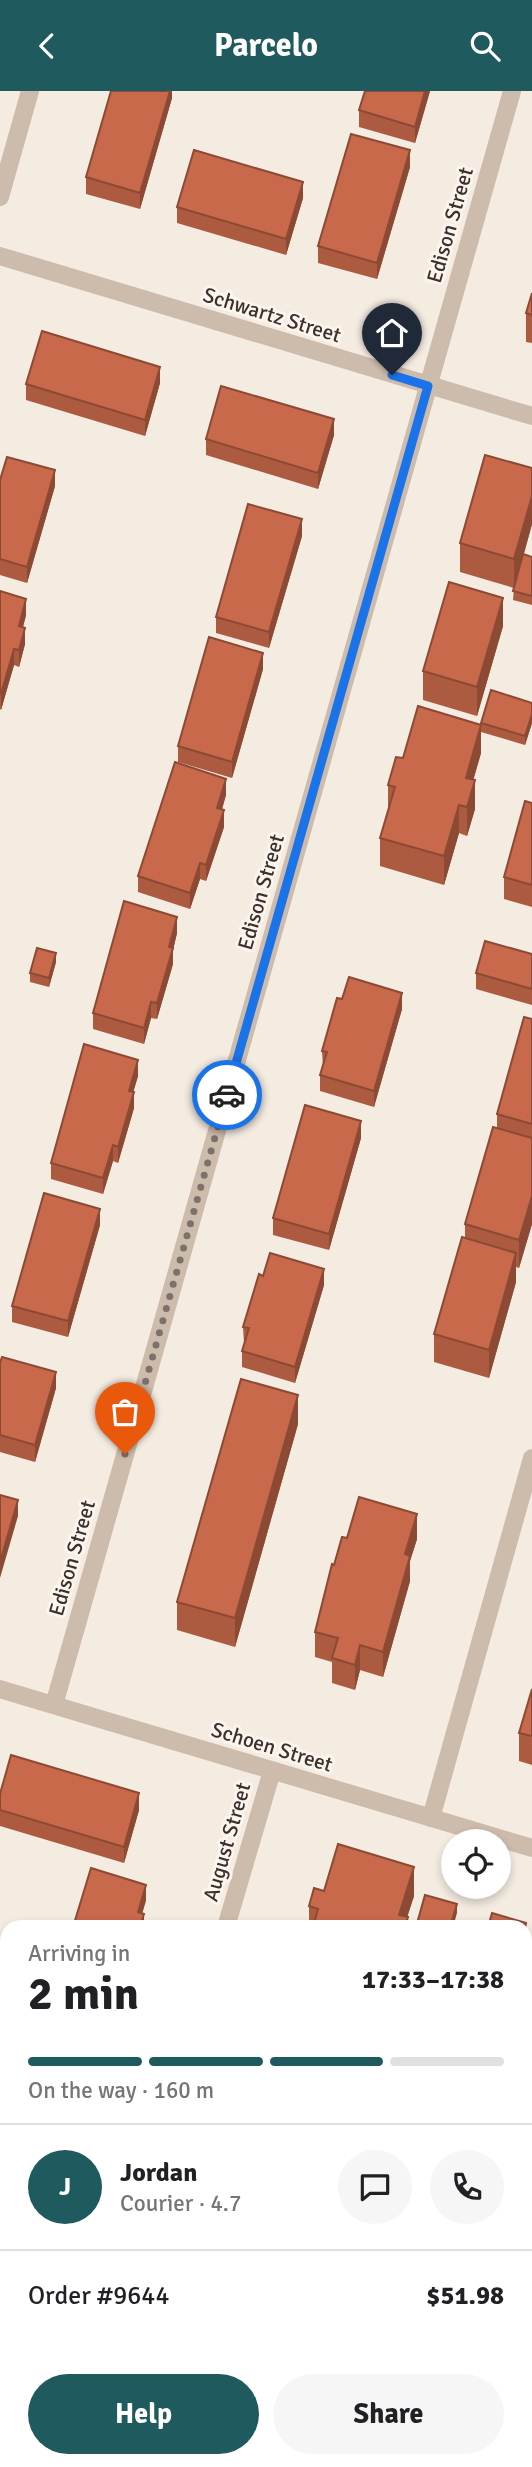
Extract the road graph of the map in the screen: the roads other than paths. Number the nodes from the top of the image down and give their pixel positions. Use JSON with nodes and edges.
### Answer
{"nodes":[{"id":1,"x":30,"y":91,"type":"edge"},
{"id":2,"x":512,"y":91,"type":"edge"},
{"id":3,"x":0,"y":197,"type":"edge"},
{"id":4,"x":0,"y":256,"type":"edge"},
{"id":5,"x":428,"y":386,"type":"junction"},
{"id":6,"x":532,"y":416,"type":"edge"},
{"id":7,"x":532,"y":1458,"type":"edge"},
{"id":8,"x":0,"y":1689,"type":"edge"},
{"id":9,"x":54,"y":1705,"type":"junction"},
{"id":10,"x":272,"y":1771,"type":"junction"},
{"id":11,"x":431,"y":1818,"type":"junction"},
{"id":12,"x":532,"y":1848,"type":"edge"},
{"id":13,"x":228,"y":1920,"type":"edge"}],
"edges":[{"from":1,"to":3,"type":"street"},
{"from":2,"to":5,"type":"street","name":"Edison Street"},
{"from":4,"to":5,"type":"street","name":"Schwartz Street"},
{"from":5,"to":6,"type":"street","name":"Schwartz Street"},
{"from":5,"to":9,"type":"street","name":"Edison Street"},
{"from":7,"to":11,"type":"street"},
{"from":8,"to":9,"type":"street","name":"Schoen Street"},
{"from":9,"to":10,"type":"street","name":"Schoen Street"},
{"from":10,"to":11,"type":"street","name":"Schoen Street"},
{"from":10,"to":13,"type":"street","name":"August Street"},
{"from":11,"to":12,"type":"street","name":"Schoen Street"}]}
